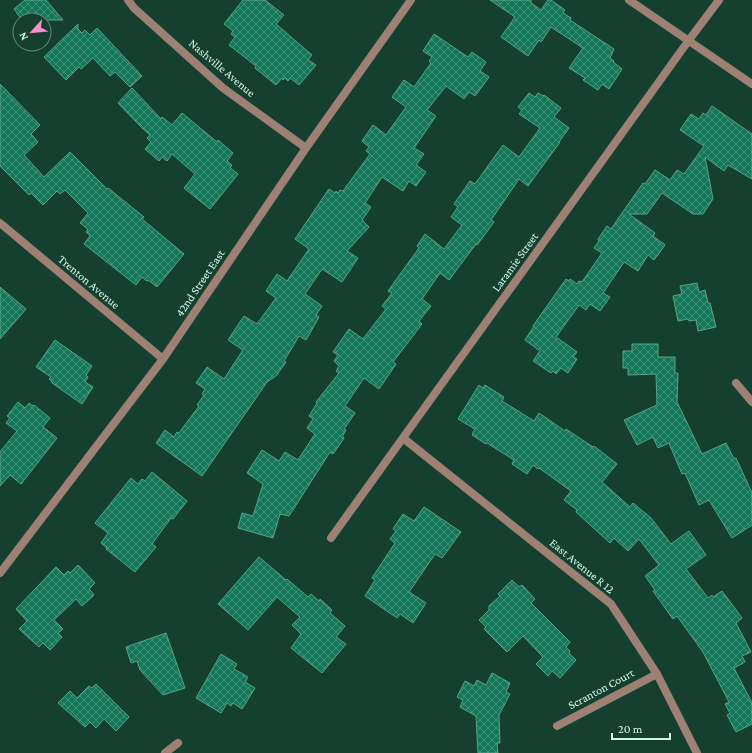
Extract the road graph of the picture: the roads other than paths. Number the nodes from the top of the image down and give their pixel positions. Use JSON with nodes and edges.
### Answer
{"nodes":[{"id":1,"x":128,"y":0,"type":"edge"},
{"id":2,"x":411,"y":0,"type":"edge"},
{"id":3,"x":630,"y":0,"type":"edge"},
{"id":4,"x":718,"y":0,"type":"edge"},
{"id":5,"x":689,"y":40,"type":"junction"},
{"id":6,"x":752,"y":84,"type":"edge"},
{"id":7,"x":306,"y":148,"type":"junction"},
{"id":8,"x":0,"y":223,"type":"edge"},
{"id":9,"x":163,"y":359,"type":"junction"},
{"id":10,"x":736,"y":383,"type":"dead end"},
{"id":11,"x":752,"y":402,"type":"edge"},
{"id":12,"x":403,"y":438,"type":"junction"},
{"id":13,"x":331,"y":538,"type":"dead end"},
{"id":14,"x":0,"y":573,"type":"edge"},
{"id":15,"x":657,"y":674,"type":"junction"},
{"id":16,"x":557,"y":726,"type":"dead end"},
{"id":17,"x":178,"y":742,"type":"dead end"},
{"id":18,"x":165,"y":753,"type":"edge"},
{"id":19,"x":697,"y":753,"type":"edge"}],
"edges":[{"from":1,"to":7,"type":"street","name":"Nashville Avenue"},
{"from":2,"to":7,"type":"street","name":"42nd Street East"},
{"from":3,"to":5,"type":"street"},
{"from":4,"to":5,"type":"street","name":"Laramie Street"},
{"from":5,"to":6,"type":"street"},
{"from":5,"to":12,"type":"street","name":"Laramie Street"},
{"from":7,"to":9,"type":"street","name":"42nd Street East"},
{"from":8,"to":9,"type":"street","name":"Trenton Avenue"},
{"from":9,"to":14,"type":"street","name":"42nd Street East"},
{"from":10,"to":11,"type":"street"},
{"from":12,"to":13,"type":"street","name":"Laramie Street"},
{"from":12,"to":15,"type":"street","name":"East Avenue R 12"},
{"from":15,"to":16,"type":"street","name":"Scranton Court"},
{"from":15,"to":19,"type":"street","name":"East Avenue R 12"},
{"from":17,"to":18,"type":"street"}]}
